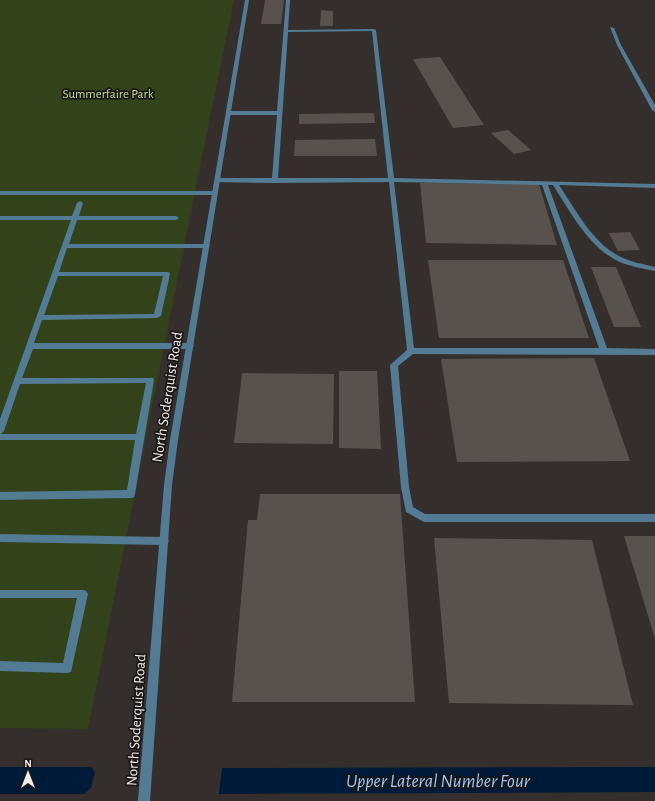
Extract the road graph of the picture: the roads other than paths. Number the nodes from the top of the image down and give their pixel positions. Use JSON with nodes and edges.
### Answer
{"nodes":[{"id":1,"x":247,"y":0,"type":"edge"},
{"id":2,"x":288,"y":0,"type":"edge"},
{"id":3,"x":612,"y":28,"type":"dead end"},
{"id":4,"x":286,"y":31,"type":"junction"},
{"id":5,"x":655,"y":110,"type":"edge"},
{"id":6,"x":229,"y":113,"type":"junction"},
{"id":7,"x":279,"y":113,"type":"junction"},
{"id":8,"x":218,"y":180,"type":"junction"},
{"id":9,"x":392,"y":180,"type":"junction"},
{"id":10,"x":275,"y":181,"type":"junction"},
{"id":11,"x":544,"y":183,"type":"junction"},
{"id":12,"x":555,"y":183,"type":"junction"},
{"id":13,"x":655,"y":186,"type":"edge"},
{"id":14,"x":0,"y":193,"type":"edge"},
{"id":15,"x":215,"y":193,"type":"junction"},
{"id":16,"x":80,"y":203,"type":"dead end"},
{"id":17,"x":0,"y":218,"type":"edge"},
{"id":18,"x":75,"y":218,"type":"junction"},
{"id":19,"x":176,"y":218,"type":"dead end"},
{"id":20,"x":65,"y":246,"type":"junction"},
{"id":21,"x":207,"y":246,"type":"junction"},
{"id":22,"x":655,"y":268,"type":"edge"},
{"id":23,"x":56,"y":274,"type":"junction"},
{"id":24,"x":40,"y":318,"type":"junction"},
{"id":25,"x":30,"y":346,"type":"junction"},
{"id":26,"x":190,"y":346,"type":"junction"},
{"id":27,"x":411,"y":351,"type":"junction"},
{"id":28,"x":604,"y":351,"type":"junction"},
{"id":29,"x":655,"y":352,"type":"edge"},
{"id":30,"x":17,"y":381,"type":"junction"},
{"id":31,"x":0,"y":431,"type":"edge"},
{"id":32,"x":0,"y":437,"type":"edge"},
{"id":33,"x":140,"y":437,"type":"junction"},
{"id":34,"x":0,"y":496,"type":"edge"},
{"id":35,"x":655,"y":518,"type":"edge"},
{"id":36,"x":0,"y":538,"type":"edge"},
{"id":37,"x":164,"y":540,"type":"junction"},
{"id":38,"x":0,"y":594,"type":"edge"},
{"id":39,"x":0,"y":666,"type":"edge"},
{"id":40,"x":144,"y":801,"type":"edge"}],
"edges":[{"from":1,"to":6,"type":"street","name":"North Soderquist Road"},
{"from":2,"to":4,"type":"street"},
{"from":3,"to":5,"type":"street"},
{"from":4,"to":7,"type":"street"},
{"from":4,"to":9,"type":"street"},
{"from":6,"to":7,"type":"street"},
{"from":6,"to":8,"type":"street","name":"North Soderquist Road"},
{"from":7,"to":10,"type":"street"},
{"from":8,"to":10,"type":"street"},
{"from":8,"to":15,"type":"street","name":"North Soderquist Road"},
{"from":9,"to":10,"type":"street"},
{"from":9,"to":11,"type":"street"},
{"from":9,"to":27,"type":"street"},
{"from":11,"to":12,"type":"street"},
{"from":11,"to":28,"type":"street"},
{"from":12,"to":13,"type":"street"},
{"from":12,"to":22,"type":"street"},
{"from":14,"to":15,"type":"street"},
{"from":15,"to":21,"type":"street","name":"North Soderquist Road"},
{"from":16,"to":18,"type":"street"},
{"from":17,"to":18,"type":"street"},
{"from":18,"to":19,"type":"street"},
{"from":18,"to":20,"type":"street"},
{"from":20,"to":21,"type":"street"},
{"from":20,"to":23,"type":"street"},
{"from":21,"to":26,"type":"street","name":"North Soderquist Road"},
{"from":23,"to":24,"type":"street"},
{"from":23,"to":24,"type":"street"},
{"from":24,"to":25,"type":"street"},
{"from":25,"to":26,"type":"street"},
{"from":25,"to":30,"type":"street"},
{"from":26,"to":37,"type":"street","name":"North Soderquist Road"},
{"from":27,"to":28,"type":"street"},
{"from":27,"to":35,"type":"street"},
{"from":28,"to":29,"type":"street"},
{"from":30,"to":31,"type":"street"},
{"from":30,"to":33,"type":"street"},
{"from":32,"to":33,"type":"street"},
{"from":33,"to":34,"type":"street"},
{"from":36,"to":37,"type":"street"},
{"from":37,"to":40,"type":"street","name":"North Soderquist Road"},
{"from":38,"to":39,"type":"street"}]}
